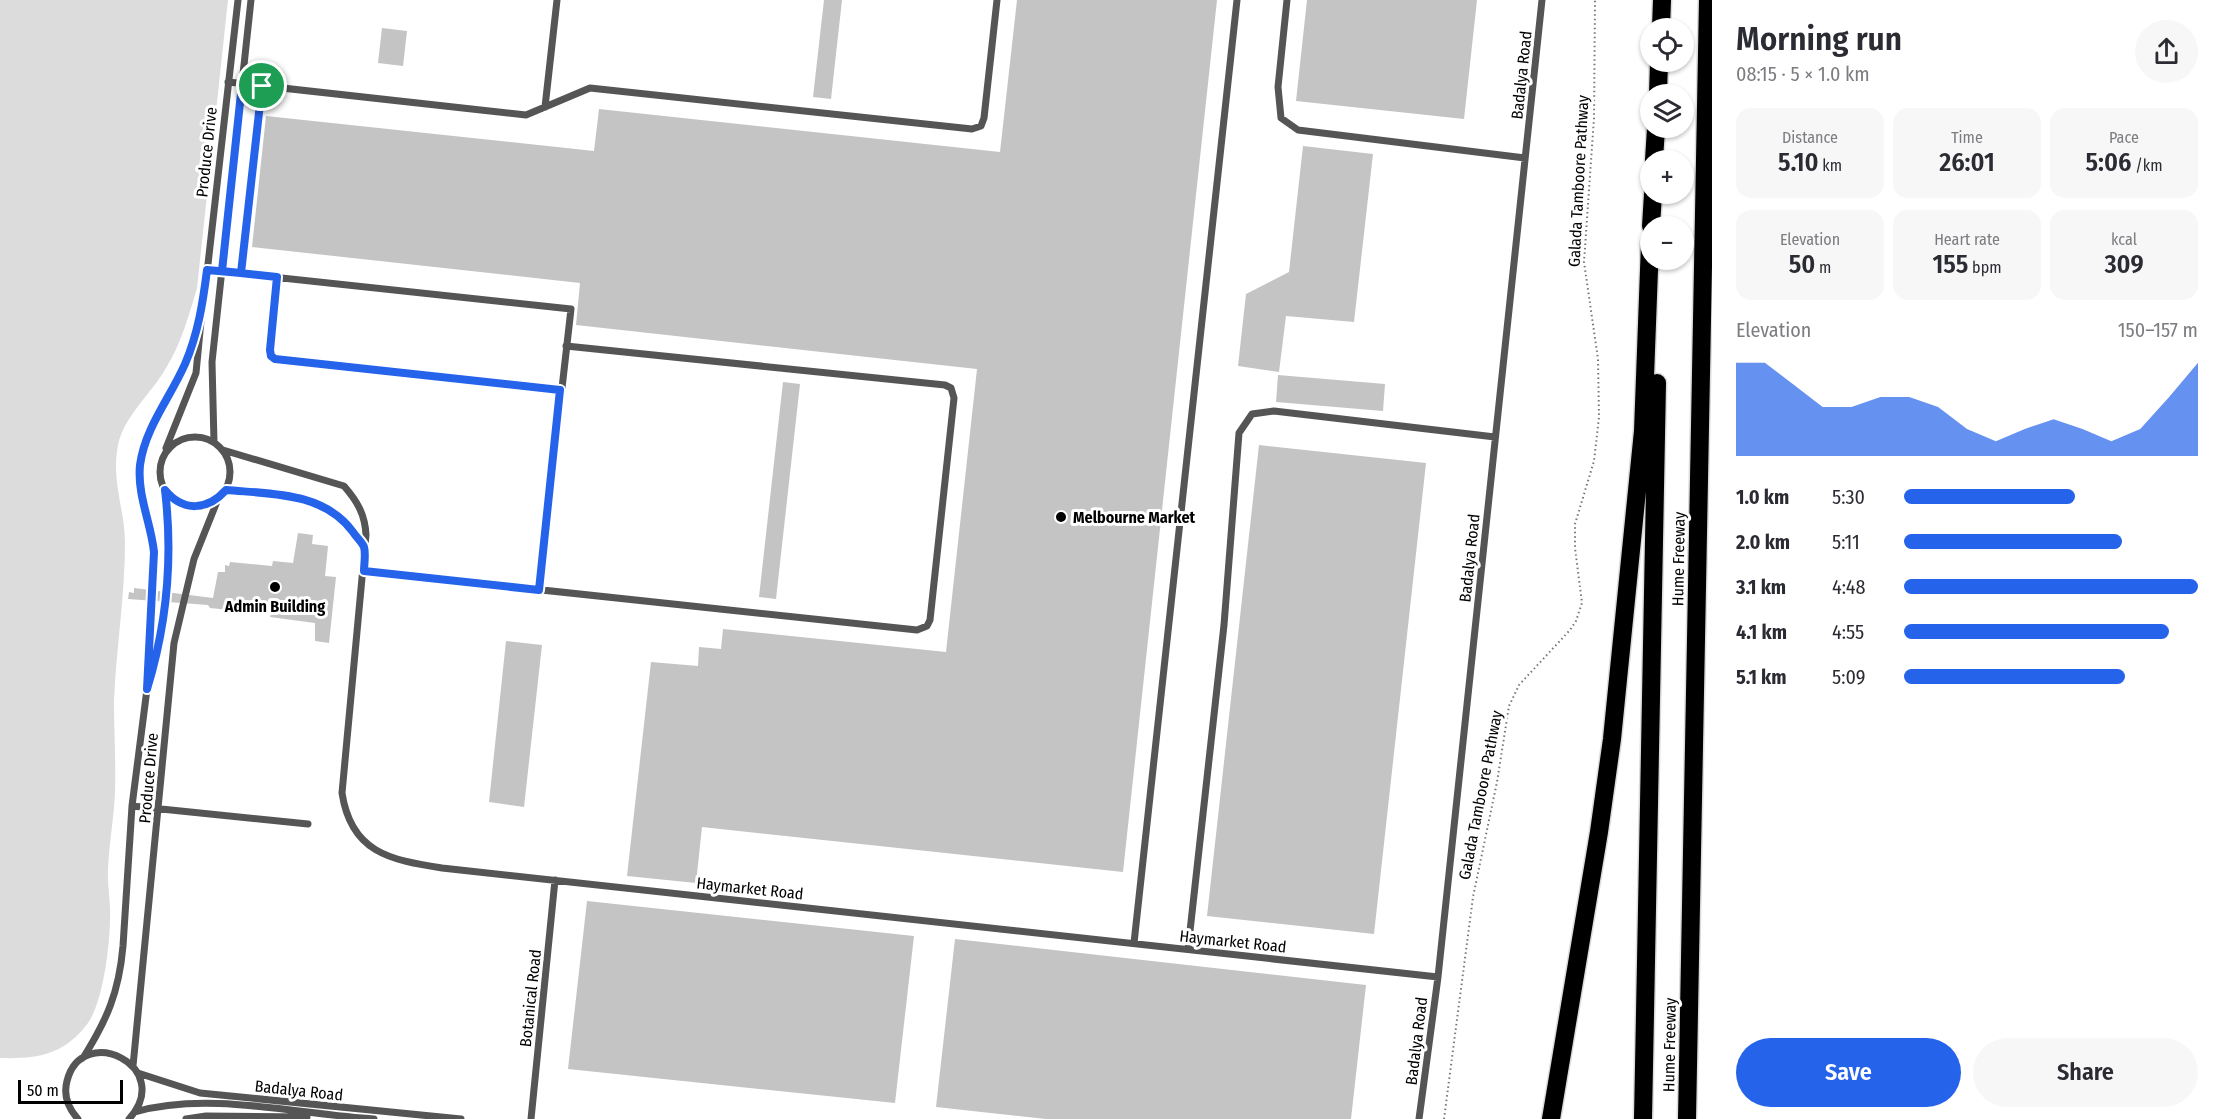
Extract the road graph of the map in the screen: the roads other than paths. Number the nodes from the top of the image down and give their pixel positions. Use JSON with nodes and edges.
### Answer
{"nodes":[{"id":1,"x":238,"y":0,"type":"edge"},
{"id":2,"x":251,"y":0,"type":"edge"},
{"id":3,"x":557,"y":0,"type":"edge"},
{"id":4,"x":998,"y":0,"type":"edge"},
{"id":5,"x":1237,"y":0,"type":"edge"},
{"id":6,"x":1287,"y":0,"type":"edge"},
{"id":7,"x":1542,"y":0,"type":"edge"},
{"id":8,"x":1664,"y":0,"type":"edge"},
{"id":9,"x":1708,"y":0,"type":"edge"},
{"id":10,"x":1663,"y":18,"type":"edge"},
{"id":11,"x":228,"y":82,"type":"junction"},
{"id":12,"x":242,"y":84,"type":"junction"},
{"id":13,"x":262,"y":86,"type":"junction"},
{"id":14,"x":545,"y":107,"type":"junction"},
{"id":15,"x":1525,"y":158,"type":"junction"},
{"id":16,"x":1704,"y":216,"type":"junction"},
{"id":17,"x":207,"y":270,"type":"junction"},
{"id":18,"x":1649,"y":270,"type":"edge"},
{"id":19,"x":1659,"y":270,"type":"edge"},
{"id":20,"x":222,"y":271,"type":"junction"},
{"id":21,"x":241,"y":273,"type":"junction"},
{"id":22,"x":277,"y":277,"type":"junction"},
{"id":23,"x":203,"y":308,"type":"junction"},
{"id":24,"x":1712,"y":332,"type":"edge"},
{"id":25,"x":566,"y":346,"type":"junction"},
{"id":26,"x":560,"y":390,"type":"junction"},
{"id":27,"x":1495,"y":437,"type":"junction"},
{"id":28,"x":214,"y":441,"type":"junction"},
{"id":29,"x":223,"y":450,"type":"junction"},
{"id":30,"x":163,"y":456,"type":"junction"},
{"id":31,"x":165,"y":490,"type":"junction"},
{"id":32,"x":226,"y":490,"type":"junction"},
{"id":33,"x":218,"y":499,"type":"junction"},
{"id":34,"x":364,"y":547,"type":"junction"},
{"id":35,"x":364,"y":571,"type":"junction"},
{"id":36,"x":539,"y":590,"type":"junction"},
{"id":37,"x":147,"y":689,"type":"junction"},
{"id":38,"x":132,"y":806,"type":"junction"},
{"id":39,"x":159,"y":809,"type":"junction"},
{"id":40,"x":308,"y":824,"type":"dead end"},
{"id":41,"x":555,"y":880,"type":"junction"},
{"id":42,"x":1134,"y":943,"type":"junction"},
{"id":43,"x":1188,"y":949,"type":"junction"},
{"id":44,"x":1438,"y":977,"type":"junction"},
{"id":45,"x":82,"y":1058,"type":"junction"},
{"id":46,"x":135,"y":1069,"type":"junction"},
{"id":47,"x":135,"y":1112,"type":"junction"},
{"id":48,"x":72,"y":1116,"type":"edge"},
{"id":49,"x":346,"y":1117,"type":"junction"},
{"id":50,"x":78,"y":1119,"type":"edge"},
{"id":51,"x":129,"y":1119,"type":"edge"},
{"id":52,"x":186,"y":1119,"type":"edge"},
{"id":53,"x":374,"y":1119,"type":"edge"},
{"id":54,"x":461,"y":1119,"type":"edge"},
{"id":55,"x":531,"y":1119,"type":"edge"},
{"id":56,"x":1419,"y":1119,"type":"edge"},
{"id":57,"x":1551,"y":1119,"type":"edge"},
{"id":58,"x":1643,"y":1119,"type":"edge"},
{"id":59,"x":1687,"y":1119,"type":"edge"}],
"edges":[{"from":1,"to":11,"type":"lane","name":"Produce Drive"},
{"from":2,"to":12,"type":"lane","name":"Produce Drive"},
{"from":3,"to":14,"type":"lane"},
{"from":4,"to":14,"type":"lane"},
{"from":5,"to":42,"type":"lane"},
{"from":6,"to":15,"type":"lane"},
{"from":7,"to":15,"type":"lane","name":"Badalya Road"},
{"from":8,"to":10,"type":"highway"},
{"from":9,"to":16,"type":"highway","name":"Hume Freeway"},
{"from":11,"to":12,"type":"lane"},
{"from":11,"to":17,"type":"lane","name":"Produce Drive"},
{"from":12,"to":13,"type":"lane"},
{"from":12,"to":20,"type":"lane","name":"Produce Drive"},
{"from":13,"to":14,"type":"lane"},
{"from":13,"to":21,"type":"lane"},
{"from":15,"to":27,"type":"lane","name":"Badalya Road"},
{"from":16,"to":24,"type":"highway"},
{"from":16,"to":59,"type":"highway","name":"Hume Freeway"},
{"from":17,"to":20,"type":"lane"},
{"from":17,"to":23,"type":"lane","name":"Produce Drive"},
{"from":18,"to":57,"type":"highway"},
{"from":19,"to":58,"type":"highway","name":"Hume Freeway"},
{"from":20,"to":21,"type":"lane"},
{"from":20,"to":28,"type":"lane","name":"Produce Drive"},
{"from":21,"to":22,"type":"lane"},
{"from":22,"to":25,"type":"lane"},
{"from":22,"to":26,"type":"lane"},
{"from":23,"to":30,"type":"lane","name":"Produce Drive"},
{"from":23,"to":37,"type":"lane","name":"Produce Drive"},
{"from":25,"to":26,"type":"lane"},
{"from":25,"to":36,"type":"lane"},
{"from":26,"to":36,"type":"lane"},
{"from":27,"to":43,"type":"lane"},
{"from":27,"to":44,"type":"lane","name":"Badalya Road"},
{"from":28,"to":29,"type":"lane"},
{"from":28,"to":30,"type":"lane"},
{"from":29,"to":32,"type":"lane"},
{"from":29,"to":34,"type":"lane","name":"Haymarket Road"},
{"from":30,"to":31,"type":"lane"},
{"from":31,"to":33,"type":"lane"},
{"from":31,"to":37,"type":"lane","name":"Produce Drive"},
{"from":32,"to":33,"type":"lane"},
{"from":32,"to":34,"type":"lane"},
{"from":33,"to":39,"type":"lane","name":"Produce Drive"},
{"from":34,"to":35,"type":"lane","name":"Haymarket Road"},
{"from":35,"to":36,"type":"lane"},
{"from":35,"to":41,"type":"lane","name":"Haymarket Road"},
{"from":37,"to":38,"type":"lane","name":"Produce Drive"},
{"from":38,"to":39,"type":"lane"},
{"from":38,"to":45,"type":"lane","name":"Produce Drive"},
{"from":39,"to":40,"type":"lane"},
{"from":39,"to":46,"type":"lane","name":"Produce Drive"},
{"from":41,"to":42,"type":"lane","name":"Haymarket Road"},
{"from":41,"to":55,"type":"lane","name":"Botanical Road"},
{"from":42,"to":43,"type":"lane","name":"Haymarket Road"},
{"from":43,"to":44,"type":"lane","name":"Haymarket Road"},
{"from":44,"to":56,"type":"lane","name":"Badalya Road"},
{"from":45,"to":46,"type":"lane","name":"Badalya Road"},
{"from":45,"to":48,"type":"lane","name":"Produce Drive"},
{"from":46,"to":47,"type":"lane","name":"Produce Drive"},
{"from":46,"to":54,"type":"lane","name":"Badalya Road"},
{"from":47,"to":49,"type":"lane","name":"Badalya Road"},
{"from":47,"to":51,"type":"lane"},
{"from":48,"to":50,"type":"lane"},
{"from":49,"to":52,"type":"lane"},
{"from":49,"to":53,"type":"lane","name":"Badalya Road"}]}
